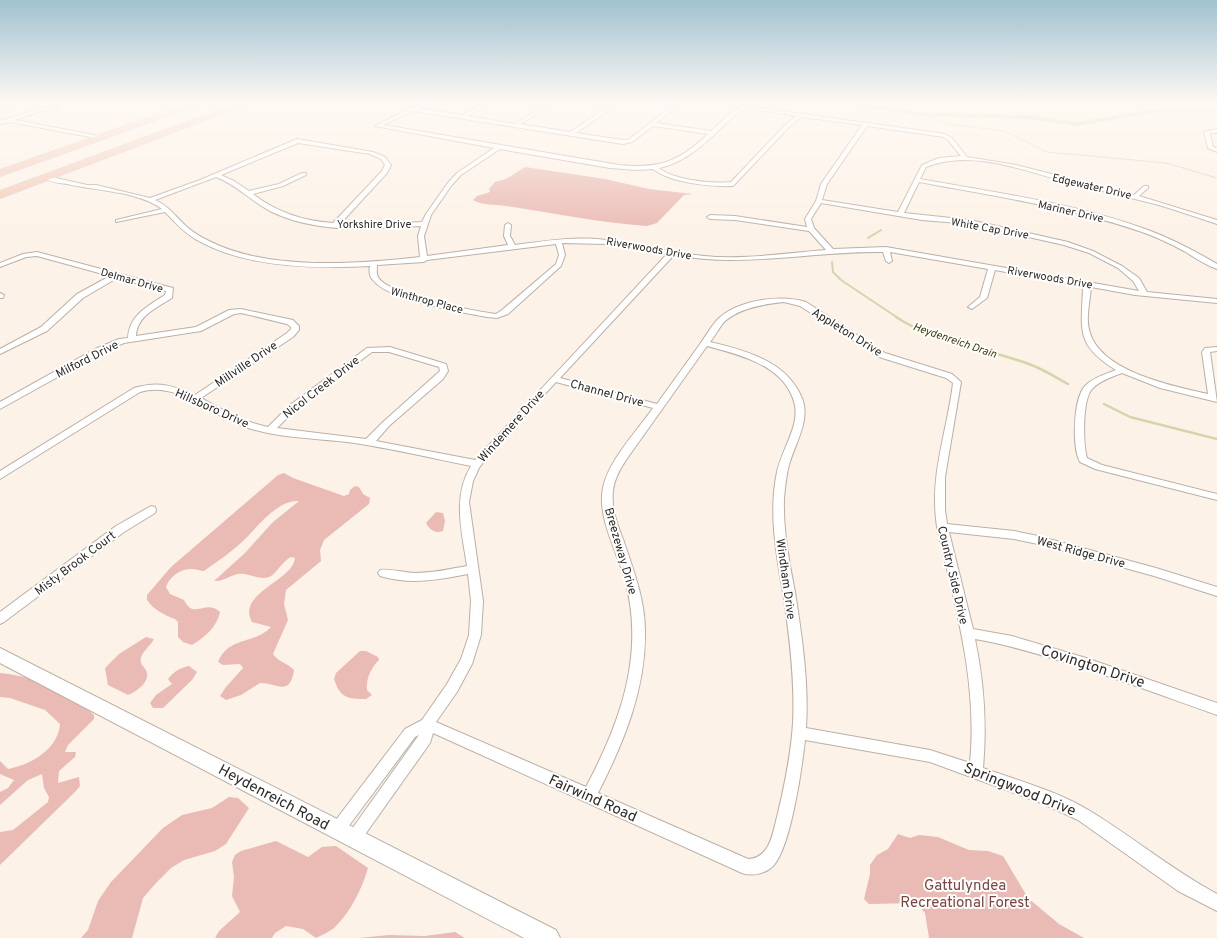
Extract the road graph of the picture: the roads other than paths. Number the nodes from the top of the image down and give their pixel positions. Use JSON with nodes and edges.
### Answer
{"nodes":[{"id":1,"x":77,"y":146,"type":"edge"},
{"id":2,"x":131,"y":146,"type":"edge"},
{"id":3,"x":286,"y":146,"type":"edge"},
{"id":4,"x":326,"y":146,"type":"edge"},
{"id":5,"x":488,"y":146,"type":"edge"},
{"id":6,"x":695,"y":146,"type":"edge"},
{"id":7,"x":769,"y":146,"type":"edge"},
{"id":8,"x":851,"y":146,"type":"edge"},
{"id":9,"x":955,"y":146,"type":"edge"},
{"id":10,"x":500,"y":148,"type":"junction"},
{"id":11,"x":966,"y":159,"type":"junction"},
{"id":12,"x":654,"y":166,"type":"junction"},
{"id":13,"x":0,"y":173,"type":"edge"},
{"id":14,"x":304,"y":174,"type":"dead end"},
{"id":15,"x":216,"y":175,"type":"junction"},
{"id":16,"x":51,"y":176,"type":"junction"},
{"id":17,"x":917,"y":180,"type":"junction"},
{"id":18,"x":84,"y":181,"type":"junction"},
{"id":19,"x":76,"y":184,"type":"junction"},
{"id":20,"x":96,"y":187,"type":"junction"},
{"id":21,"x":1146,"y":188,"type":"dead end"},
{"id":22,"x":250,"y":193,"type":"junction"},
{"id":23,"x":0,"y":195,"type":"edge"},
{"id":24,"x":1136,"y":196,"type":"junction"},
{"id":25,"x":149,"y":200,"type":"junction"},
{"id":26,"x":819,"y":201,"type":"junction"},
{"id":27,"x":166,"y":210,"type":"junction"},
{"id":28,"x":900,"y":214,"type":"junction"},
{"id":29,"x":710,"y":217,"type":"dead end"},
{"id":30,"x":118,"y":222,"type":"dead end"},
{"id":31,"x":1217,"y":222,"type":"edge"},
{"id":32,"x":424,"y":224,"type":"junction"},
{"id":33,"x":335,"y":225,"type":"junction"},
{"id":34,"x":508,"y":225,"type":"dead end"},
{"id":35,"x":811,"y":229,"type":"junction"},
{"id":36,"x":558,"y":241,"type":"junction"},
{"id":37,"x":513,"y":248,"type":"junction"},
{"id":38,"x":886,"y":249,"type":"junction"},
{"id":39,"x":831,"y":251,"type":"junction"},
{"id":40,"x":673,"y":252,"type":"junction"},
{"id":41,"x":424,"y":260,"type":"junction"},
{"id":42,"x":889,"y":261,"type":"dead end"},
{"id":43,"x":1213,"y":262,"type":"edge"},
{"id":44,"x":374,"y":264,"type":"junction"},
{"id":45,"x":0,"y":265,"type":"edge"},
{"id":46,"x":992,"y":267,"type":"junction"},
{"id":47,"x":1217,"y":267,"type":"edge"},
{"id":48,"x":117,"y":276,"type":"junction"},
{"id":49,"x":1087,"y":284,"type":"junction"},
{"id":50,"x":1144,"y":294,"type":"junction"},
{"id":51,"x":796,"y":301,"type":"joint"},
{"id":52,"x":1217,"y":301,"type":"edge"},
{"id":53,"x":972,"y":307,"type":"dead end"},
{"id":54,"x":236,"y":311,"type":"joint"},
{"id":55,"x":132,"y":339,"type":"junction"},
{"id":56,"x":704,"y":343,"type":"junction"},
{"id":57,"x":4,"y":346,"type":"edge"},
{"id":58,"x":1213,"y":350,"type":"edge"},
{"id":59,"x":0,"y":352,"type":"edge"},
{"id":60,"x":1123,"y":370,"type":"junction"},
{"id":61,"x":555,"y":379,"type":"junction"},
{"id":62,"x":955,"y":380,"type":"joint"},
{"id":63,"x":194,"y":398,"type":"junction"},
{"id":64,"x":1215,"y":398,"type":"edge"},
{"id":65,"x":0,"y":406,"type":"edge"},
{"id":66,"x":659,"y":407,"type":"junction"},
{"id":67,"x":270,"y":430,"type":"junction"},
{"id":68,"x":368,"y":443,"type":"junction"},
{"id":69,"x":477,"y":464,"type":"junction"},
{"id":70,"x":0,"y":476,"type":"edge"},
{"id":71,"x":1217,"y":498,"type":"edge"},
{"id":72,"x":152,"y":510,"type":"dead end"},
{"id":73,"x":942,"y":527,"type":"junction"},
{"id":74,"x":472,"y":569,"type":"junction"},
{"id":75,"x":384,"y":574,"type":"dead end"},
{"id":76,"x":1217,"y":592,"type":"edge"},
{"id":77,"x":0,"y":619,"type":"edge"},
{"id":78,"x":967,"y":634,"type":"junction"},
{"id":79,"x":0,"y":655,"type":"edge"},
{"id":80,"x":1217,"y":709,"type":"edge"},
{"id":81,"x":427,"y":724,"type":"junction"},
{"id":82,"x":799,"y":733,"type":"junction"},
{"id":83,"x":976,"y":771,"type":"junction"},
{"id":84,"x":589,"y":796,"type":"junction"},
{"id":85,"x":346,"y":834,"type":"junction"},
{"id":86,"x":760,"y":867,"type":"joint"},
{"id":87,"x":1217,"y":903,"type":"edge"},
{"id":88,"x":548,"y":938,"type":"edge"}],
"edges":[{"from":1,"to":13,"type":"highway"},
{"from":2,"to":16,"type":"highway"},
{"from":3,"to":15,"type":"street"},
{"from":4,"to":33,"type":"street"},
{"from":5,"to":10,"type":"street"},
{"from":6,"to":12,"type":"street"},
{"from":7,"to":12,"type":"street"},
{"from":8,"to":26,"type":"street"},
{"from":9,"to":11,"type":"street"},
{"from":10,"to":12,"type":"street"},
{"from":10,"to":32,"type":"street"},
{"from":11,"to":17,"type":"street","name":"Edgewater Drive"},
{"from":11,"to":24,"type":"street","name":"Edgewater Drive"},
{"from":14,"to":22,"type":"street"},
{"from":15,"to":22,"type":"street","name":"Yorkshire Drive"},
{"from":15,"to":25,"type":"street"},
{"from":16,"to":18,"type":"street","name":"Riverwoods Drive"},
{"from":16,"to":19,"type":"street","name":"Riverwoods Drive"},
{"from":16,"to":23,"type":"highway"},
{"from":17,"to":28,"type":"street","name":"Edgewater Drive"},
{"from":17,"to":43,"type":"street","name":"Mariner Drive"},
{"from":18,"to":19,"type":"street"},
{"from":18,"to":20,"type":"street","name":"Riverwoods Drive"},
{"from":19,"to":20,"type":"street","name":"Riverwoods Drive"},
{"from":20,"to":25,"type":"street","name":"Riverwoods Drive"},
{"from":21,"to":24,"type":"street"},
{"from":22,"to":33,"type":"street","name":"Yorkshire Drive"},
{"from":24,"to":31,"type":"street","name":"Edgewater Drive"},
{"from":25,"to":27,"type":"street","name":"Riverwoods Drive"},
{"from":26,"to":28,"type":"street","name":"White Cap Drive"},
{"from":26,"to":35,"type":"street"},
{"from":27,"to":30,"type":"street"},
{"from":27,"to":44,"type":"street","name":"Riverwoods Drive"},
{"from":28,"to":50,"type":"street","name":"White Cap Drive"},
{"from":29,"to":35,"type":"street"},
{"from":32,"to":33,"type":"street","name":"Yorkshire Drive"},
{"from":32,"to":41,"type":"street"},
{"from":34,"to":37,"type":"street"},
{"from":35,"to":39,"type":"street"},
{"from":36,"to":37,"type":"street","name":"Riverwoods Drive"},
{"from":36,"to":40,"type":"street","name":"Riverwoods Drive"},
{"from":36,"to":44,"type":"street","name":"Winthrop Place"},
{"from":37,"to":41,"type":"street","name":"Riverwoods Drive"},
{"from":38,"to":39,"type":"street","name":"Riverwoods Drive"},
{"from":38,"to":42,"type":"street"},
{"from":38,"to":46,"type":"street","name":"Riverwoods Drive"},
{"from":39,"to":40,"type":"street","name":"Riverwoods Drive"},
{"from":40,"to":61,"type":"street","name":"Windemere Drive"},
{"from":41,"to":44,"type":"street","name":"Riverwoods Drive"},
{"from":43,"to":47,"type":"street","name":"Mariner Drive"},
{"from":45,"to":48,"type":"street","name":"Delmar Drive"},
{"from":46,"to":49,"type":"street","name":"Riverwoods Drive"},
{"from":46,"to":53,"type":"street"},
{"from":48,"to":55,"type":"street","name":"Delmar Drive"},
{"from":48,"to":57,"type":"street"},
{"from":49,"to":50,"type":"street","name":"Riverwoods Drive"},
{"from":49,"to":60,"type":"street"},
{"from":50,"to":52,"type":"street","name":"Riverwoods Drive"},
{"from":51,"to":56,"type":"street","name":"Breezeway Drive"},
{"from":51,"to":62,"type":"street","name":"Appleton Drive"},
{"from":54,"to":55,"type":"street","name":"Milford Drive"},
{"from":54,"to":63,"type":"street","name":"Millville Drive"},
{"from":55,"to":65,"type":"street","name":"Milford Drive"},
{"from":56,"to":66,"type":"street","name":"Breezeway Drive"},
{"from":56,"to":82,"type":"street","name":"Windham Drive"},
{"from":57,"to":59,"type":"street"},
{"from":58,"to":64,"type":"street"},
{"from":60,"to":64,"type":"street"},
{"from":60,"to":71,"type":"street"},
{"from":61,"to":66,"type":"street","name":"Channel Drive"},
{"from":61,"to":69,"type":"street","name":"Windemere Drive"},
{"from":62,"to":73,"type":"street","name":"Country Side Drive"},
{"from":63,"to":67,"type":"street","name":"Hillsboro Drive"},
{"from":63,"to":70,"type":"street","name":"Hillsboro Drive"},
{"from":66,"to":84,"type":"street","name":"Breezeway Drive"},
{"from":67,"to":68,"type":"street","name":"Hillsboro Drive"},
{"from":67,"to":68,"type":"street","name":"Nicol Creek Drive"},
{"from":68,"to":69,"type":"street","name":"Hillsboro Drive"},
{"from":69,"to":74,"type":"street","name":"Windemere Drive"},
{"from":72,"to":77,"type":"street","name":"Misty Brook Court"},
{"from":73,"to":76,"type":"street","name":"West Ridge Drive"},
{"from":73,"to":78,"type":"street","name":"Country Side Drive"},
{"from":74,"to":75,"type":"street"},
{"from":74,"to":81,"type":"street","name":"Windemere Drive"},
{"from":78,"to":80,"type":"street","name":"Covington Drive"},
{"from":78,"to":83,"type":"street","name":"Country Side Drive"},
{"from":79,"to":85,"type":"street","name":"Heydenreich Road"},
{"from":81,"to":84,"type":"street","name":"Fairwind Road"},
{"from":81,"to":85,"type":"street","name":"Windemere Drive"},
{"from":82,"to":83,"type":"street","name":"Springwood Drive"},
{"from":82,"to":86,"type":"street","name":"Windham Drive"},
{"from":83,"to":87,"type":"street","name":"Springwood Drive"},
{"from":84,"to":86,"type":"street","name":"Fairwind Road"},
{"from":85,"to":88,"type":"street","name":"Heydenreich Road"}]}
